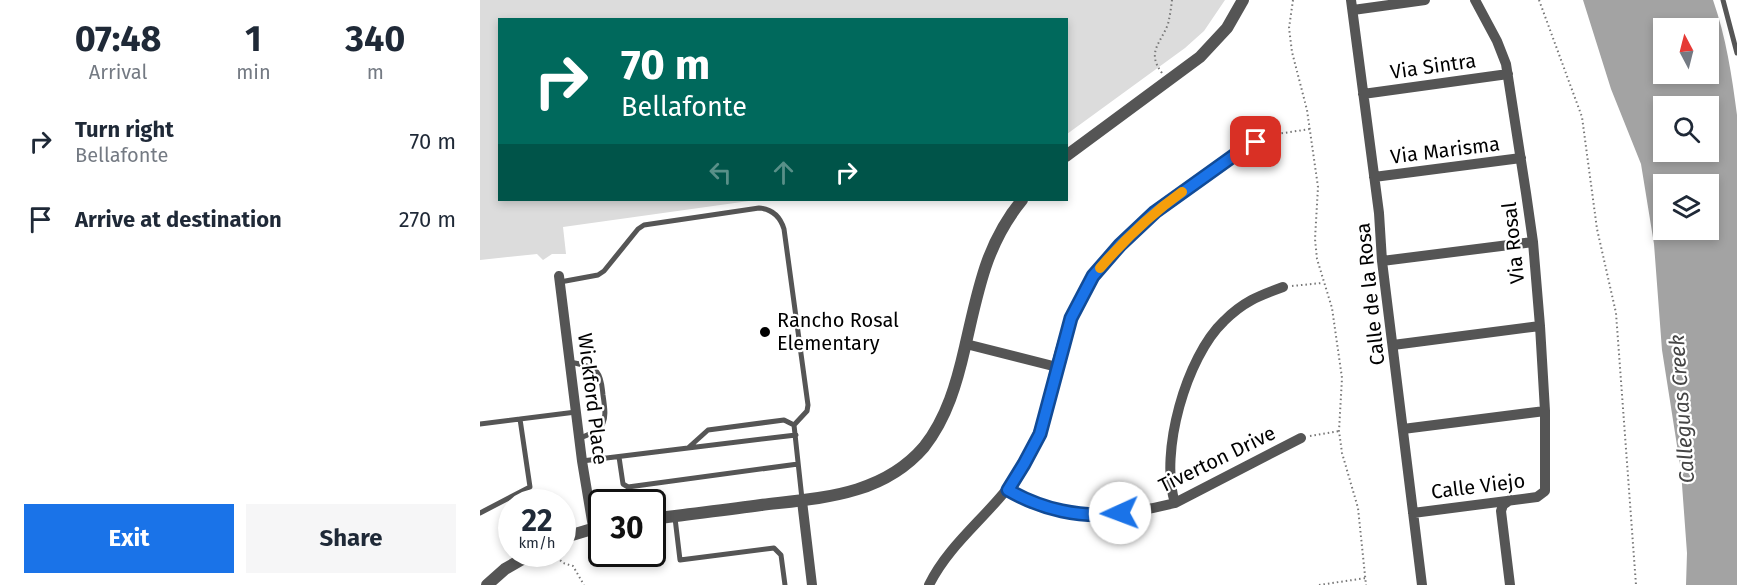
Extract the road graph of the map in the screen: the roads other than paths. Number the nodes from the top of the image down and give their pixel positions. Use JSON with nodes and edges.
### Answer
{"nodes":[{"id":1,"x":1243,"y":0,"type":"edge"},
{"id":2,"x":1425,"y":0,"type":"edge"},
{"id":3,"x":1474,"y":0,"type":"edge"},
{"id":4,"x":1724,"y":0,"type":"edge"},
{"id":5,"x":1352,"y":5,"type":"edge"},
{"id":6,"x":1737,"y":53,"type":"edge"},
{"id":7,"x":1508,"y":74,"type":"junction"},
{"id":8,"x":1363,"y":94,"type":"junction"},
{"id":9,"x":1268,"y":135,"type":"road end"},
{"id":10,"x":1068,"y":155,"type":"edge"},
{"id":11,"x":1521,"y":158,"type":"junction"},
{"id":12,"x":1374,"y":177,"type":"junction"},
{"id":13,"x":1021,"y":201,"type":"edge"},
{"id":14,"x":1533,"y":242,"type":"junction"},
{"id":15,"x":1382,"y":261,"type":"junction"},
{"id":16,"x":560,"y":279,"type":"joint"},
{"id":17,"x":1283,"y":287,"type":"road end"},
{"id":18,"x":1540,"y":326,"type":"junction"},
{"id":19,"x":966,"y":344,"type":"junction"},
{"id":20,"x":1393,"y":345,"type":"junction"},
{"id":21,"x":570,"y":362,"type":"junction"},
{"id":22,"x":1057,"y":367,"type":"junction"},
{"id":23,"x":1545,"y":411,"type":"junction"},
{"id":24,"x":576,"y":412,"type":"junction"},
{"id":25,"x":520,"y":419,"type":"junction"},
{"id":26,"x":480,"y":424,"type":"edge"},
{"id":27,"x":794,"y":425,"type":"junction"},
{"id":28,"x":1403,"y":429,"type":"junction"},
{"id":29,"x":796,"y":435,"type":"junction"},
{"id":30,"x":579,"y":438,"type":"junction"},
{"id":31,"x":1301,"y":438,"type":"road end"},
{"id":32,"x":687,"y":448,"type":"junction"},
{"id":33,"x":619,"y":457,"type":"junction"},
{"id":34,"x":582,"y":462,"type":"junction"},
{"id":35,"x":798,"y":464,"type":"junction"},
{"id":36,"x":588,"y":489,"type":"edge"},
{"id":37,"x":1008,"y":490,"type":"junction"},
{"id":38,"x":1545,"y":491,"type":"joint"},
{"id":39,"x":1511,"y":500,"type":"junction"},
{"id":40,"x":802,"y":501,"type":"junction"},
{"id":41,"x":1175,"y":503,"type":"junction"},
{"id":42,"x":480,"y":513,"type":"edge"},
{"id":43,"x":1413,"y":513,"type":"junction"},
{"id":44,"x":675,"y":516,"type":"junction"},
{"id":45,"x":666,"y":517,"type":"edge"},
{"id":46,"x":508,"y":567,"type":"edge"},
{"id":47,"x":486,"y":585,"type":"edge"},
{"id":48,"x":785,"y":585,"type":"edge"},
{"id":49,"x":812,"y":585,"type":"edge"},
{"id":50,"x":928,"y":585,"type":"edge"},
{"id":51,"x":1422,"y":585,"type":"edge"},
{"id":52,"x":1510,"y":585,"type":"edge"}],
"edges":[{"from":1,"to":10,"type":"street"},
{"from":2,"to":5,"type":"street"},
{"from":3,"to":7,"type":"street","name":"Via Rosal"},
{"from":4,"to":6,"type":"lane"},
{"from":5,"to":8,"type":"street","name":"Calle de la Rosa"},
{"from":7,"to":8,"type":"street","name":"Via Sintra"},
{"from":7,"to":11,"type":"street","name":"Via Rosal"},
{"from":8,"to":12,"type":"street","name":"Calle de la Rosa"},
{"from":9,"to":22,"type":"street"},
{"from":11,"to":12,"type":"street","name":"Via Marisma"},
{"from":11,"to":14,"type":"street","name":"Via Rosal"},
{"from":12,"to":15,"type":"street","name":"Calle de la Rosa"},
{"from":13,"to":19,"type":"street"},
{"from":14,"to":15,"type":"street"},
{"from":14,"to":18,"type":"street","name":"Via Rosal"},
{"from":15,"to":20,"type":"street","name":"Calle de la Rosa"},
{"from":16,"to":21,"type":"street","name":"Wickford Place"},
{"from":16,"to":27,"type":"lane"},
{"from":17,"to":41,"type":"street"},
{"from":18,"to":20,"type":"street"},
{"from":18,"to":23,"type":"street","name":"Via Rosal"},
{"from":19,"to":22,"type":"street"},
{"from":19,"to":40,"type":"street"},
{"from":20,"to":28,"type":"street","name":"Calle de la Rosa"},
{"from":21,"to":24,"type":"street","name":"Wickford Place"},
{"from":21,"to":30,"type":"lane"},
{"from":22,"to":37,"type":"street"},
{"from":23,"to":28,"type":"street"},
{"from":23,"to":38,"type":"street","name":"Via Rosal"},
{"from":24,"to":25,"type":"lane"},
{"from":24,"to":30,"type":"street","name":"Wickford Place"},
{"from":25,"to":26,"type":"lane"},
{"from":25,"to":42,"type":"lane"},
{"from":27,"to":29,"type":"lane"},
{"from":27,"to":32,"type":"lane"},
{"from":28,"to":43,"type":"street","name":"Calle de la Rosa"},
{"from":29,"to":32,"type":"lane"},
{"from":29,"to":35,"type":"lane"},
{"from":30,"to":34,"type":"street","name":"Wickford Place"},
{"from":31,"to":41,"type":"street","name":"Tiverton Drive"},
{"from":32,"to":33,"type":"lane"},
{"from":33,"to":34,"type":"lane"},
{"from":33,"to":35,"type":"lane"},
{"from":34,"to":36,"type":"street","name":"Wickford Place"},
{"from":35,"to":40,"type":"lane"},
{"from":37,"to":41,"type":"street","name":"Tiverton Drive"},
{"from":37,"to":50,"type":"street"},
{"from":38,"to":39,"type":"street","name":"Calle Viejo"},
{"from":39,"to":43,"type":"street","name":"Calle Viejo"},
{"from":39,"to":52,"type":"street"},
{"from":40,"to":44,"type":"street"},
{"from":40,"to":49,"type":"street"},
{"from":43,"to":51,"type":"street","name":"Calle de la Rosa"},
{"from":44,"to":45,"type":"street"},
{"from":44,"to":48,"type":"lane"},
{"from":46,"to":47,"type":"street"}]}
